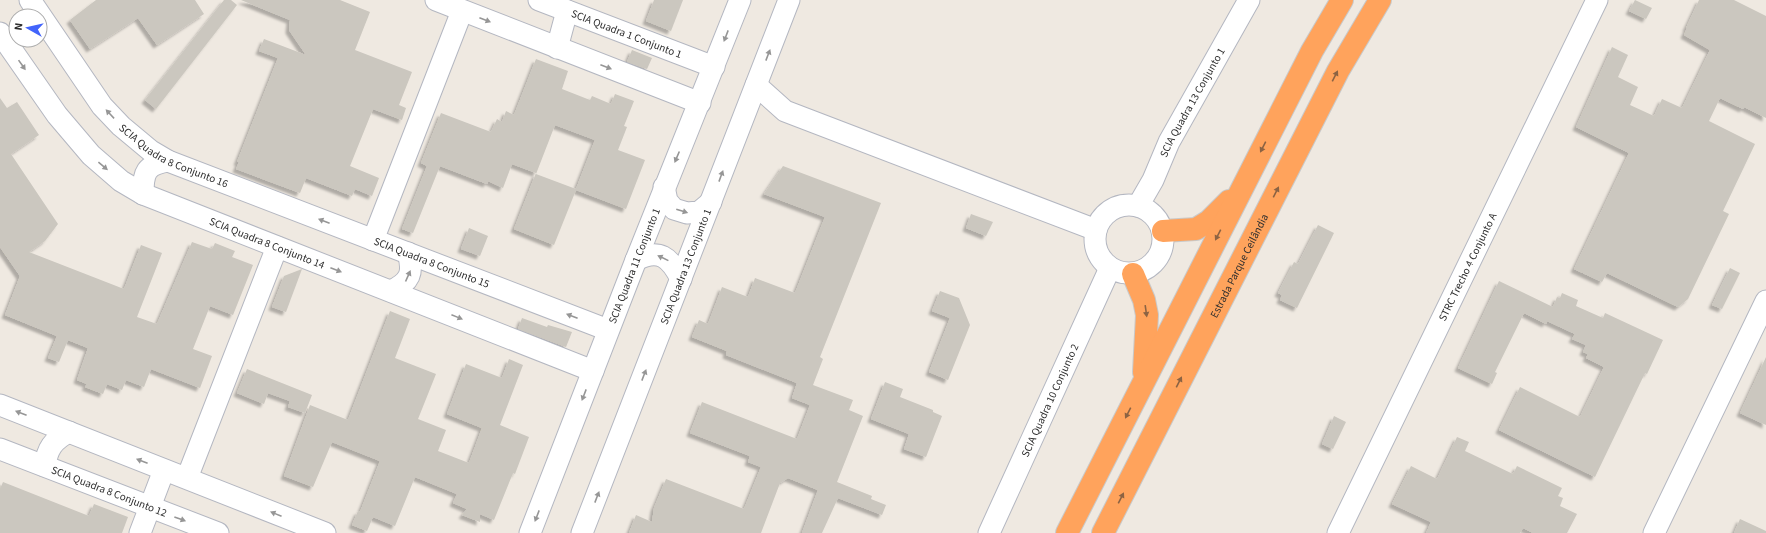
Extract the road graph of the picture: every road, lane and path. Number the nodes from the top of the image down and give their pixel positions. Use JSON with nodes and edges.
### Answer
{"nodes":[{"id":1,"x":30,"y":0,"type":"edge"},
{"id":2,"x":436,"y":0,"type":"edge"},
{"id":3,"x":539,"y":0,"type":"edge"},
{"id":4,"x":740,"y":0,"type":"edge"},
{"id":5,"x":789,"y":0,"type":"edge"},
{"id":6,"x":1249,"y":0,"type":"edge"},
{"id":7,"x":1342,"y":0,"type":"edge"},
{"id":8,"x":1380,"y":0,"type":"edge"},
{"id":9,"x":1597,"y":0,"type":"edge"},
{"id":10,"x":462,"y":11,"type":"junction"},
{"id":11,"x":568,"y":11,"type":"junction"},
{"id":12,"x":0,"y":33,"type":"edge"},
{"id":13,"x":557,"y":48,"type":"junction"},
{"id":14,"x":714,"y":67,"type":"junction"},
{"id":15,"x":756,"y":85,"type":"junction"},
{"id":16,"x":700,"y":103,"type":"junction"},
{"id":17,"x":785,"y":111,"type":"junction"},
{"id":18,"x":745,"y":112,"type":"junction"},
{"id":19,"x":168,"y":161,"type":"junction"},
{"id":20,"x":664,"y":187,"type":"junction"},
{"id":21,"x":1242,"y":188,"type":"junction"},
{"id":22,"x":143,"y":194,"type":"junction"},
{"id":23,"x":711,"y":202,"type":"junction"},
{"id":24,"x":1138,"y":206,"type":"junction"},
{"id":25,"x":1096,"y":230,"type":"junction"},
{"id":26,"x":1163,"y":231,"type":"junction"},
{"id":27,"x":373,"y":240,"type":"junction"},
{"id":28,"x":277,"y":248,"type":"junction"},
{"id":29,"x":408,"y":253,"type":"junction"},
{"id":30,"x":636,"y":260,"type":"junction"},
{"id":31,"x":1110,"y":268,"type":"junction"},
{"id":32,"x":1133,"y":274,"type":"junction"},
{"id":33,"x":681,"y":279,"type":"junction"},
{"id":34,"x":391,"y":291,"type":"junction"},
{"id":35,"x":1766,"y":301,"type":"edge"},
{"id":36,"x":608,"y":330,"type":"junction"},
{"id":37,"x":593,"y":371,"type":"junction"},
{"id":38,"x":1143,"y":382,"type":"junction"},
{"id":39,"x":0,"y":405,"type":"edge"},
{"id":40,"x":69,"y":432,"type":"junction"},
{"id":41,"x":0,"y":449,"type":"edge"},
{"id":42,"x":45,"y":466,"type":"junction"},
{"id":43,"x":164,"y":470,"type":"junction"},
{"id":44,"x":186,"y":478,"type":"junction"},
{"id":45,"x":150,"y":508,"type":"junction"},
{"id":46,"x":304,"y":529,"type":"edge"},
{"id":47,"x":214,"y":532,"type":"edge"},
{"id":48,"x":140,"y":533,"type":"edge"},
{"id":49,"x":325,"y":533,"type":"edge"},
{"id":50,"x":530,"y":533,"type":"edge"},
{"id":51,"x":582,"y":533,"type":"edge"},
{"id":52,"x":989,"y":533,"type":"edge"},
{"id":53,"x":1067,"y":533,"type":"edge"},
{"id":54,"x":1103,"y":533,"type":"edge"},
{"id":55,"x":1338,"y":533,"type":"edge"},
{"id":56,"x":1654,"y":533,"type":"edge"}],
"edges":[{"from":19,"to":1,"type":"street","name":"SCIA Quadra 8 Conjunto 16","one_way":true},
{"from":2,"to":10,"type":"street"},
{"from":3,"to":11,"type":"street","name":"SCIA Quadra 1 Conjunto 1"},
{"from":4,"to":14,"type":"street","name":"SCIA Quadra 11 Conjunto 1","one_way":true},
{"from":15,"to":5,"type":"street","name":"SCIA Quadra 13 Conjunto 1","one_way":true},
{"from":6,"to":24,"type":"street","name":"SCIA Quadra 13 Conjunto 1"},
{"from":7,"to":21,"type":"highway","one_way":true},
{"from":54,"to":8,"type":"highway","name":"Estrada Parque Ceilândia","one_way":true},
{"from":9,"to":55,"type":"street","name":"STRC Trecho 4 Conjunto A"},
{"from":10,"to":13,"type":"street","one_way":true},
{"from":10,"to":27,"type":"street","name":"SCIA Quadra 8 Conjunto 15"},
{"from":11,"to":13,"type":"street"},
{"from":11,"to":14,"type":"street","name":"SCIA Quadra 1 Conjunto 1"},
{"from":12,"to":22,"type":"street","name":"SCIA Quadra 8 Conjunto 14","one_way":true},
{"from":13,"to":16,"type":"street","one_way":true},
{"from":14,"to":16,"type":"street","name":"SCIA Quadra 11 Conjunto 1"},
{"from":15,"to":17,"type":"street"},
{"from":15,"to":18,"type":"street","name":"SCIA Quadra 13 Conjunto 1"},
{"from":16,"to":20,"type":"street","name":"SCIA Quadra 11 Conjunto 1","one_way":true},
{"from":17,"to":18,"type":"street"},
{"from":17,"to":25,"type":"street"},
{"from":23,"to":18,"type":"street","name":"SCIA Quadra 13 Conjunto 1","one_way":true},
{"from":19,"to":22,"type":"street"},
{"from":27,"to":19,"type":"street","name":"SCIA Quadra 8 Conjunto 16","one_way":true},
{"from":20,"to":23,"type":"street","one_way":true},
{"from":20,"to":30,"type":"street","name":"SCIA Quadra 11 Conjunto 1"},
{"from":21,"to":26,"type":"highway"},
{"from":21,"to":38,"type":"highway","one_way":true},
{"from":22,"to":28,"type":"street","name":"SCIA Quadra 8 Conjunto 14"},
{"from":23,"to":33,"type":"street","name":"SCIA Quadra 13 Conjunto 1"},
{"from":24,"to":25,"type":"street"},
{"from":24,"to":26,"type":"street"},
{"from":25,"to":31,"type":"street"},
{"from":26,"to":32,"type":"street"},
{"from":27,"to":29,"type":"street","name":"SCIA Quadra 8 Conjunto 15"},
{"from":28,"to":34,"type":"street","name":"SCIA Quadra 8 Conjunto 14","one_way":true},
{"from":28,"to":44,"type":"street"},
{"from":34,"to":29,"type":"street","one_way":true},
{"from":36,"to":29,"type":"street","name":"SCIA Quadra 8 Conjunto 15","one_way":true},
{"from":33,"to":30,"type":"street","one_way":true},
{"from":30,"to":36,"type":"street","name":"SCIA Quadra 11 Conjunto 1"},
{"from":31,"to":32,"type":"street"},
{"from":31,"to":52,"type":"street","name":"SCIA Quadra 10 Conjunto 2"},
{"from":32,"to":38,"type":"highway","one_way":true},
{"from":51,"to":33,"type":"street","name":"SCIA Quadra 13 Conjunto 1","one_way":true},
{"from":34,"to":37,"type":"street","name":"SCIA Quadra 8 Conjunto 14","one_way":true},
{"from":35,"to":56,"type":"street"},
{"from":36,"to":37,"type":"street","name":"SCIA Quadra 11 Conjunto 1"},
{"from":37,"to":50,"type":"street","name":"SCIA Quadra 11 Conjunto 1","one_way":true},
{"from":38,"to":53,"type":"highway","one_way":true},
{"from":40,"to":39,"type":"street","one_way":true},
{"from":40,"to":42,"type":"street"},
{"from":43,"to":40,"type":"street","one_way":true},
{"from":41,"to":42,"type":"street","name":"SCIA Quadra 8 Conjunto 12"},
{"from":42,"to":45,"type":"street","name":"SCIA Quadra 8 Conjunto 12"},
{"from":43,"to":44,"type":"street"},
{"from":43,"to":45,"type":"street"},
{"from":46,"to":44,"type":"street","one_way":true},
{"from":45,"to":47,"type":"street","name":"SCIA Quadra 8 Conjunto 12","one_way":true},
{"from":45,"to":48,"type":"street"},
{"from":46,"to":49,"type":"street"}]}
